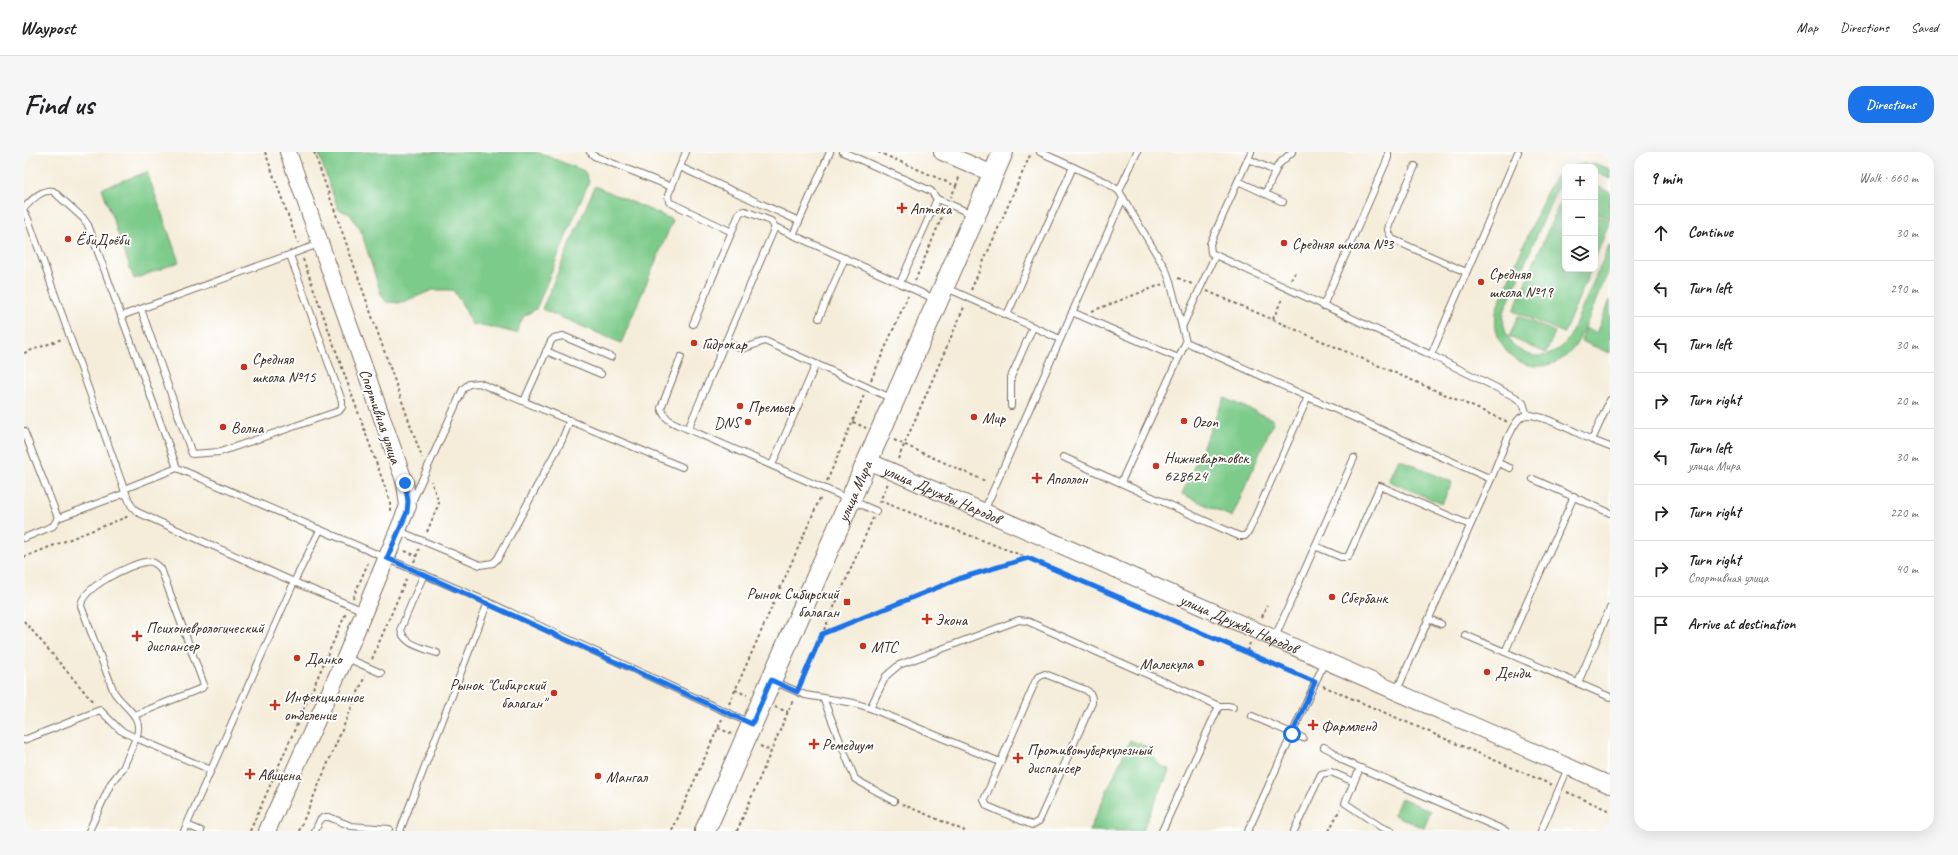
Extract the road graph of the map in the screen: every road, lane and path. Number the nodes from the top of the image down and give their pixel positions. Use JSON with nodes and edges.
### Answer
{"nodes":[{"id":1,"x":265,"y":152,"type":"edge"},
{"id":2,"x":288,"y":152,"type":"edge"},
{"id":3,"x":314,"y":152,"type":"edge"},
{"id":4,"x":590,"y":152,"type":"edge"},
{"id":5,"x":686,"y":152,"type":"edge"},
{"id":6,"x":830,"y":152,"type":"edge"},
{"id":7,"x":843,"y":152,"type":"edge"},
{"id":8,"x":878,"y":152,"type":"edge"},
{"id":9,"x":942,"y":152,"type":"edge"},
{"id":10,"x":1003,"y":152,"type":"edge"},
{"id":11,"x":1032,"y":152,"type":"edge"},
{"id":12,"x":1040,"y":152,"type":"edge"},
{"id":13,"x":1137,"y":152,"type":"edge"},
{"id":14,"x":1251,"y":152,"type":"edge"},
{"id":15,"x":1292,"y":152,"type":"edge"},
{"id":16,"x":1388,"y":152,"type":"edge"},
{"id":17,"x":1518,"y":152,"type":"edge"},
{"id":18,"x":1051,"y":154,"type":"edge"},
{"id":19,"x":1248,"y":159,"type":"junction"},
{"id":20,"x":1415,"y":166,"type":"dead end"},
{"id":21,"x":680,"y":167,"type":"junction"},
{"id":22,"x":1073,"y":167,"type":"junction"},
{"id":23,"x":1275,"y":171,"type":"junction"},
{"id":24,"x":993,"y":174,"type":"junction"},
{"id":25,"x":1238,"y":181,"type":"junction"},
{"id":26,"x":672,"y":187,"type":"junction"},
{"id":27,"x":1119,"y":191,"type":"junction"},
{"id":28,"x":1265,"y":194,"type":"junction"},
{"id":29,"x":1123,"y":198,"type":"junction"},
{"id":30,"x":937,"y":199,"type":"junction"},
{"id":31,"x":1283,"y":202,"type":"dead end"},
{"id":32,"x":948,"y":204,"type":"junction"},
{"id":33,"x":24,"y":208,"type":"edge"},
{"id":34,"x":24,"y":212,"type":"edge"},
{"id":35,"x":975,"y":215,"type":"junction"},
{"id":36,"x":799,"y":221,"type":"junction"},
{"id":37,"x":776,"y":227,"type":"junction"},
{"id":38,"x":732,"y":232,"type":"junction"},
{"id":39,"x":792,"y":234,"type":"junction"},
{"id":40,"x":320,"y":244,"type":"junction"},
{"id":41,"x":301,"y":251,"type":"junction"},
{"id":42,"x":290,"y":255,"type":"junction"},
{"id":43,"x":1215,"y":256,"type":"junction"},
{"id":44,"x":845,"y":258,"type":"junction"},
{"id":45,"x":1466,"y":272,"type":"junction"},
{"id":46,"x":1179,"y":278,"type":"dead end"},
{"id":47,"x":1170,"y":281,"type":"junction"},
{"id":48,"x":900,"y":283,"type":"junction"},
{"id":49,"x":1200,"y":287,"type":"junction"},
{"id":50,"x":912,"y":288,"type":"junction"},
{"id":51,"x":941,"y":293,"type":"junction"},
{"id":52,"x":968,"y":298,"type":"junction"},
{"id":53,"x":1323,"y":306,"type":"junction"},
{"id":54,"x":141,"y":309,"type":"junction"},
{"id":55,"x":1072,"y":312,"type":"junction"},
{"id":56,"x":1007,"y":315,"type":"junction"},
{"id":57,"x":1080,"y":315,"type":"junction"},
{"id":58,"x":121,"y":316,"type":"junction"},
{"id":59,"x":819,"y":318,"type":"dead end"},
{"id":60,"x":693,"y":324,"type":"dead end"},
{"id":61,"x":1034,"y":327,"type":"junction"},
{"id":62,"x":1182,"y":327,"type":"junction"},
{"id":63,"x":70,"y":336,"type":"junction"},
{"id":64,"x":1060,"y":339,"type":"junction"},
{"id":65,"x":726,"y":342,"type":"junction"},
{"id":66,"x":1186,"y":342,"type":"junction"},
{"id":67,"x":546,"y":351,"type":"junction"},
{"id":68,"x":24,"y":353,"type":"edge"},
{"id":69,"x":1431,"y":355,"type":"junction"},
{"id":70,"x":611,"y":357,"type":"dead end"},
{"id":71,"x":681,"y":357,"type":"dead end"},
{"id":72,"x":1178,"y":358,"type":"junction"},
{"id":73,"x":816,"y":364,"type":"junction"},
{"id":74,"x":601,"y":374,"type":"dead end"},
{"id":75,"x":868,"y":387,"type":"junction"},
{"id":76,"x":1308,"y":397,"type":"junction"},
{"id":77,"x":894,"y":399,"type":"junction"},
{"id":78,"x":1610,"y":400,"type":"edge"},
{"id":79,"x":524,"y":401,"type":"junction"},
{"id":80,"x":1011,"y":406,"type":"dead end"},
{"id":81,"x":1527,"y":415,"type":"junction"},
{"id":82,"x":570,"y":420,"type":"junction"},
{"id":83,"x":852,"y":422,"type":"junction"},
{"id":84,"x":1515,"y":425,"type":"junction"},
{"id":85,"x":688,"y":429,"type":"junction"},
{"id":86,"x":24,"y":431,"type":"edge"},
{"id":87,"x":879,"y":434,"type":"junction"},
{"id":88,"x":1592,"y":440,"type":"junction"},
{"id":89,"x":904,"y":444,"type":"junction"},
{"id":90,"x":1610,"y":447,"type":"edge"},
{"id":91,"x":1063,"y":457,"type":"dead end"},
{"id":92,"x":1354,"y":458,"type":"dead end"},
{"id":93,"x":868,"y":460,"type":"junction"},
{"id":94,"x":1498,"y":463,"type":"junction"},
{"id":95,"x":772,"y":465,"type":"junction"},
{"id":96,"x":682,"y":467,"type":"dead end"},
{"id":97,"x":177,"y":468,"type":"junction"},
{"id":98,"x":1510,"y":468,"type":"dead end"},
{"id":99,"x":426,"y":470,"type":"junction"},
{"id":100,"x":893,"y":471,"type":"junction"},
{"id":101,"x":1491,"y":479,"type":"junction"},
{"id":102,"x":1534,"y":479,"type":"dead end"},
{"id":103,"x":985,"y":480,"type":"dead end"},
{"id":104,"x":1121,"y":482,"type":"junction"},
{"id":105,"x":824,"y":488,"type":"junction"},
{"id":106,"x":125,"y":491,"type":"junction"},
{"id":107,"x":1574,"y":496,"type":"junction"},
{"id":108,"x":851,"y":499,"type":"junction"},
{"id":109,"x":880,"y":501,"type":"junction"},
{"id":110,"x":876,"y":510,"type":"junction"},
{"id":111,"x":984,"y":510,"type":"junction"},
{"id":112,"x":137,"y":512,"type":"junction"},
{"id":113,"x":390,"y":512,"type":"dead end"},
{"id":114,"x":407,"y":512,"type":"junction"},
{"id":115,"x":1610,"y":512,"type":"edge"},
{"id":116,"x":58,"y":518,"type":"junction"},
{"id":117,"x":1470,"y":525,"type":"junction"},
{"id":118,"x":320,"y":530,"type":"junction"},
{"id":119,"x":399,"y":531,"type":"junction"},
{"id":120,"x":24,"y":538,"type":"edge"},
{"id":121,"x":423,"y":541,"type":"junction"},
{"id":122,"x":1315,"y":546,"type":"junction"},
{"id":123,"x":380,"y":555,"type":"junction"},
{"id":124,"x":24,"y":557,"type":"edge"},
{"id":125,"x":1028,"y":558,"type":"junction"},
{"id":126,"x":411,"y":569,"type":"junction"},
{"id":127,"x":424,"y":574,"type":"junction"},
{"id":128,"x":294,"y":582,"type":"junction"},
{"id":129,"x":488,"y":602,"type":"junction"},
{"id":130,"x":350,"y":605,"type":"junction"},
{"id":131,"x":1610,"y":608,"type":"edge"},
{"id":132,"x":365,"y":611,"type":"junction"},
{"id":133,"x":1429,"y":619,"type":"junction"},
{"id":134,"x":24,"y":621,"type":"edge"},
{"id":135,"x":1441,"y":624,"type":"dead end"},
{"id":136,"x":822,"y":634,"type":"junction"},
{"id":137,"x":1465,"y":635,"type":"dead end"},
{"id":138,"x":1274,"y":638,"type":"junction"},
{"id":139,"x":1505,"y":652,"type":"junction"},
{"id":140,"x":437,"y":653,"type":"dead end"},
{"id":141,"x":345,"y":658,"type":"junction"},
{"id":142,"x":1325,"y":661,"type":"junction"},
{"id":143,"x":368,"y":667,"type":"junction"},
{"id":144,"x":381,"y":673,"type":"dead end"},
{"id":145,"x":771,"y":680,"type":"junction"},
{"id":146,"x":1315,"y":682,"type":"junction"},
{"id":147,"x":1578,"y":683,"type":"junction"},
{"id":148,"x":797,"y":692,"type":"junction"},
{"id":149,"x":1397,"y":692,"type":"junction"},
{"id":150,"x":1610,"y":697,"type":"edge"},
{"id":151,"x":823,"y":698,"type":"junction"},
{"id":152,"x":1218,"y":706,"type":"junction"},
{"id":153,"x":1232,"y":707,"type":"dead end"},
{"id":154,"x":870,"y":708,"type":"junction"},
{"id":155,"x":100,"y":710,"type":"junction"},
{"id":156,"x":725,"y":712,"type":"junction"},
{"id":157,"x":134,"y":715,"type":"junction"},
{"id":158,"x":1252,"y":716,"type":"dead end"},
{"id":159,"x":752,"y":724,"type":"junction"},
{"id":160,"x":1292,"y":734,"type":"junction"},
{"id":161,"x":136,"y":738,"type":"junction"},
{"id":162,"x":1303,"y":738,"type":"dead end"},
{"id":163,"x":24,"y":740,"type":"edge"},
{"id":164,"x":1324,"y":747,"type":"dead end"},
{"id":165,"x":1000,"y":762,"type":"junction"},
{"id":166,"x":1360,"y":768,"type":"junction"},
{"id":167,"x":1568,"y":768,"type":"junction"},
{"id":168,"x":211,"y":770,"type":"junction"},
{"id":169,"x":1354,"y":782,"type":"junction"},
{"id":170,"x":1610,"y":785,"type":"edge"},
{"id":171,"x":1559,"y":788,"type":"junction"},
{"id":172,"x":894,"y":801,"type":"joint"},
{"id":173,"x":1345,"y":803,"type":"junction"},
{"id":174,"x":1610,"y":811,"type":"edge"},
{"id":175,"x":186,"y":828,"type":"edge"},
{"id":176,"x":389,"y":830,"type":"dead end"},
{"id":177,"x":90,"y":831,"type":"edge"},
{"id":178,"x":201,"y":831,"type":"edge"},
{"id":179,"x":250,"y":831,"type":"edge"},
{"id":180,"x":268,"y":831,"type":"edge"},
{"id":181,"x":299,"y":831,"type":"edge"},
{"id":182,"x":315,"y":831,"type":"edge"},
{"id":183,"x":400,"y":831,"type":"edge"},
{"id":184,"x":672,"y":831,"type":"edge"},
{"id":185,"x":705,"y":831,"type":"edge"},
{"id":186,"x":737,"y":831,"type":"edge"},
{"id":187,"x":965,"y":831,"type":"edge"},
{"id":188,"x":1162,"y":831,"type":"edge"},
{"id":189,"x":1248,"y":831,"type":"edge"},
{"id":190,"x":1294,"y":831,"type":"edge"},
{"id":191,"x":1329,"y":831,"type":"edge"},
{"id":192,"x":1391,"y":831,"type":"edge"},
{"id":193,"x":1506,"y":831,"type":"edge"},
{"id":194,"x":1541,"y":831,"type":"edge"}],
"edges":[{"from":1,"to":41,"type":"path"},
{"from":2,"to":40,"type":"street","name":"Спортивная улица"},
{"from":3,"to":99,"type":"path"},
{"from":4,"to":26,"type":"lane"},
{"from":5,"to":21,"type":"lane"},
{"from":6,"to":36,"type":"lane"},
{"from":7,"to":30,"type":"lane"},
{"from":8,"to":32,"type":"path"},
{"from":9,"to":24,"type":"street"},
{"from":10,"to":24,"type":"main road","name":"улица Мира"},
{"from":11,"to":52,"type":"path"},
{"from":12,"to":18,"type":"lane"},
{"from":13,"to":27,"type":"lane"},
{"from":14,"to":19,"type":"lane"},
{"from":15,"to":23,"type":"lane"},
{"from":16,"to":53,"type":"lane"},
{"from":17,"to":45,"type":"lane"},
{"from":18,"to":22,"type":"lane"},
{"from":19,"to":23,"type":"lane"},
{"from":19,"to":25,"type":"lane"},
{"from":20,"to":45,"type":"lane"},
{"from":21,"to":26,"type":"lane"},
{"from":21,"to":36,"type":"lane"},
{"from":22,"to":27,"type":"lane"},
{"from":22,"to":56,"type":"lane"},
{"from":23,"to":28,"type":"lane"},
{"from":24,"to":35,"type":"main road","name":"улица Мира"},
{"from":25,"to":28,"type":"lane"},
{"from":25,"to":43,"type":"lane"},
{"from":26,"to":38,"type":"lane"},
{"from":27,"to":29,"type":"lane"},
{"from":28,"to":31,"type":"lane"},
{"from":29,"to":47,"type":"lane"},
{"from":29,"to":55,"type":"lane"},
{"from":30,"to":32,"type":"lane"},
{"from":30,"to":48,"type":"lane"},
{"from":32,"to":35,"type":"lane"},
{"from":32,"to":50,"type":"path"},
{"from":33,"to":58,"type":"lane"},
{"from":34,"to":63,"type":"lane"},
{"from":35,"to":51,"type":"main road","name":"улица Мира"},
{"from":36,"to":39,"type":"lane"},
{"from":37,"to":38,"type":"lane"},
{"from":37,"to":39,"type":"lane"},
{"from":37,"to":65,"type":"lane"},
{"from":38,"to":60,"type":"lane"},
{"from":39,"to":44,"type":"lane"},
{"from":40,"to":41,"type":"lane"},
{"from":40,"to":114,"type":"street","name":"Спортивная улица"},
{"from":41,"to":42,"type":"lane"},
{"from":41,"to":113,"type":"path"},
{"from":42,"to":54,"type":"lane"},
{"from":42,"to":54,"type":"lane"},
{"from":43,"to":49,"type":"lane"},
{"from":43,"to":53,"type":"lane"},
{"from":44,"to":48,"type":"lane"},
{"from":44,"to":59,"type":"lane"},
{"from":45,"to":69,"type":"lane"},
{"from":46,"to":49,"type":"path"},
{"from":47,"to":57,"type":"path"},
{"from":47,"to":62,"type":"lane"},
{"from":48,"to":50,"type":"lane"},
{"from":49,"to":62,"type":"lane"},
{"from":49,"to":84,"type":"path"},
{"from":50,"to":51,"type":"lane"},
{"from":50,"to":75,"type":"path"},
{"from":51,"to":52,"type":"lane"},
{"from":51,"to":77,"type":"main road","name":"улица Мира"},
{"from":52,"to":56,"type":"lane"},
{"from":52,"to":89,"type":"path"},
{"from":53,"to":69,"type":"lane"},
{"from":54,"to":58,"type":"lane"},
{"from":55,"to":57,"type":"lane"},
{"from":55,"to":64,"type":"lane"},
{"from":56,"to":61,"type":"lane"},
{"from":57,"to":72,"type":"lane"},
{"from":58,"to":97,"type":"lane"},
{"from":61,"to":64,"type":"lane"},
{"from":61,"to":80,"type":"lane"},
{"from":62,"to":66,"type":"lane"},
{"from":63,"to":68,"type":"path"},
{"from":63,"to":106,"type":"lane"},
{"from":64,"to":111,"type":"lane"},
{"from":65,"to":73,"type":"lane"},
{"from":65,"to":85,"type":"lane"},
{"from":66,"to":72,"type":"lane"},
{"from":66,"to":76,"type":"lane"},
{"from":67,"to":70,"type":"lane"},
{"from":67,"to":74,"type":"lane"},
{"from":67,"to":79,"type":"lane"},
{"from":69,"to":81,"type":"lane"},
{"from":71,"to":85,"type":"lane"},
{"from":72,"to":104,"type":"lane"},
{"from":73,"to":75,"type":"lane"},
{"from":73,"to":95,"type":"lane"},
{"from":75,"to":77,"type":"lane"},
{"from":75,"to":83,"type":"path"},
{"from":76,"to":101,"type":"lane"},
{"from":76,"to":104,"type":"lane"},
{"from":77,"to":87,"type":"main road","name":"улица Мира"},
{"from":78,"to":88,"type":"lane"},
{"from":79,"to":82,"type":"lane"},
{"from":79,"to":99,"type":"lane"},
{"from":81,"to":84,"type":"lane"},
{"from":81,"to":88,"type":"lane"},
{"from":82,"to":96,"type":"lane"},
{"from":82,"to":121,"type":"lane"},
{"from":83,"to":87,"type":"path"},
{"from":83,"to":105,"type":"path"},
{"from":84,"to":94,"type":"lane"},
{"from":85,"to":95,"type":"lane"},
{"from":86,"to":116,"type":"lane"},
{"from":87,"to":89,"type":"path"},
{"from":87,"to":93,"type":"main road","name":"улица Мира"},
{"from":88,"to":90,"type":"lane"},
{"from":89,"to":100,"type":"path"},
{"from":89,"to":103,"type":"path"},
{"from":91,"to":104,"type":"lane"},
{"from":92,"to":122,"type":"lane"},
{"from":93,"to":100,"type":"street","name":"улица Дружбы Народов"},
{"from":93,"to":108,"type":"main road","name":"улица Мира"},
{"from":94,"to":98,"type":"lane"},
{"from":94,"to":101,"type":"lane"},
{"from":95,"to":105,"type":"lane"},
{"from":97,"to":106,"type":"lane"},
{"from":97,"to":118,"type":"lane"},
{"from":99,"to":114,"type":"lane"},
{"from":99,"to":121,"type":"path"},
{"from":100,"to":109,"type":"path"},
{"from":100,"to":111,"type":"street","name":"улица Дружбы Народов"},
{"from":101,"to":117,"type":"lane"},
{"from":102,"to":107,"type":"lane"},
{"from":105,"to":108,"type":"lane"},
{"from":105,"to":156,"type":"path"},
{"from":106,"to":112,"type":"lane"},
{"from":106,"to":116,"type":"lane"},
{"from":107,"to":115,"type":"lane"},
{"from":107,"to":139,"type":"lane"},
{"from":108,"to":110,"type":"lane"},
{"from":108,"to":145,"type":"main road","name":"улица Мира"},
{"from":109,"to":110,"type":"path"},
{"from":109,"to":125,"type":"path"},
{"from":110,"to":136,"type":"path"},
{"from":111,"to":138,"type":"street","name":"улица Дружбы Народов"},
{"from":112,"to":124,"type":"path"},
{"from":112,"to":128,"type":"lane"},
{"from":114,"to":119,"type":"street","name":"Спортивная улица"},
{"from":116,"to":120,"type":"lane"},
{"from":117,"to":122,"type":"lane"},
{"from":117,"to":133,"type":"lane"},
{"from":118,"to":123,"type":"lane"},
{"from":118,"to":128,"type":"lane"},
{"from":119,"to":121,"type":"lane"},
{"from":119,"to":123,"type":"street","name":"Спортивная улица"},
{"from":121,"to":126,"type":"path"},
{"from":122,"to":138,"type":"lane"},
{"from":123,"to":126,"type":"lane"},
{"from":123,"to":130,"type":"path"},
{"from":123,"to":132,"type":"street","name":"Спортивная улица"},
{"from":125,"to":136,"type":"path"},
{"from":125,"to":146,"type":"path"},
{"from":126,"to":127,"type":"lane"},
{"from":126,"to":143,"type":"path"},
{"from":127,"to":129,"type":"lane"},
{"from":127,"to":140,"type":"lane"},
{"from":128,"to":130,"type":"lane"},
{"from":128,"to":168,"type":"lane"},
{"from":129,"to":156,"type":"lane"},
{"from":129,"to":183,"type":"lane"},
{"from":130,"to":132,"type":"lane"},
{"from":130,"to":179,"type":"path"},
{"from":131,"to":147,"type":"lane"},
{"from":132,"to":141,"type":"street","name":"Спортивная улица"},
{"from":133,"to":135,"type":"lane"},
{"from":133,"to":149,"type":"lane"},
{"from":134,"to":155,"type":"path"},
{"from":136,"to":148,"type":"path"},
{"from":137,"to":139,"type":"lane"},
{"from":138,"to":142,"type":"street","name":"улица Дружбы Народов"},
{"from":139,"to":147,"type":"lane"},
{"from":141,"to":143,"type":"lane"},
{"from":141,"to":180,"type":"street","name":"Спортивная улица"},
{"from":142,"to":146,"type":"lane"},
{"from":142,"to":149,"type":"street","name":"улица Дружбы Народов"},
{"from":143,"to":144,"type":"lane"},
{"from":143,"to":181,"type":"path"},
{"from":145,"to":148,"type":"lane"},
{"from":145,"to":159,"type":"main road","name":"улица Мира"},
{"from":146,"to":160,"type":"lane"},
{"from":146,"to":171,"type":"path"},
{"from":147,"to":150,"type":"lane"},
{"from":148,"to":151,"type":"lane"},
{"from":148,"to":186,"type":"path"},
{"from":149,"to":167,"type":"street","name":"улица Дружбы Народов"},
{"from":151,"to":154,"type":"lane"},
{"from":151,"to":172,"type":"lane"},
{"from":152,"to":153,"type":"lane"},
{"from":152,"to":154,"type":"lane"},
{"from":152,"to":188,"type":"lane"},
{"from":154,"to":165,"type":"lane"},
{"from":155,"to":161,"type":"lane"},
{"from":155,"to":163,"type":"lane"},
{"from":156,"to":159,"type":"lane"},
{"from":156,"to":184,"type":"path"},
{"from":157,"to":157,"type":"lane"},
{"from":157,"to":161,"type":"lane"},
{"from":158,"to":160,"type":"lane"},
{"from":159,"to":185,"type":"main road","name":"улица Мира"},
{"from":160,"to":162,"type":"lane"},
{"from":160,"to":189,"type":"lane"},
{"from":161,"to":168,"type":"lane"},
{"from":161,"to":177,"type":"lane"},
{"from":164,"to":166,"type":"lane"},
{"from":165,"to":165,"type":"lane"},
{"from":166,"to":169,"type":"lane"},
{"from":166,"to":193,"type":"lane"},
{"from":167,"to":170,"type":"street","name":"улица Дружбы Народов"},
{"from":167,"to":171,"type":"lane"},
{"from":168,"to":175,"type":"lane"},
{"from":169,"to":173,"type":"lane"},
{"from":169,"to":190,"type":"lane"},
{"from":171,"to":174,"type":"path"},
{"from":171,"to":194,"type":"lane"},
{"from":172,"to":187,"type":"path"},
{"from":173,"to":191,"type":"path"},
{"from":173,"to":192,"type":"lane"},
{"from":175,"to":178,"type":"lane"},
{"from":176,"to":182,"type":"lane"}]}
